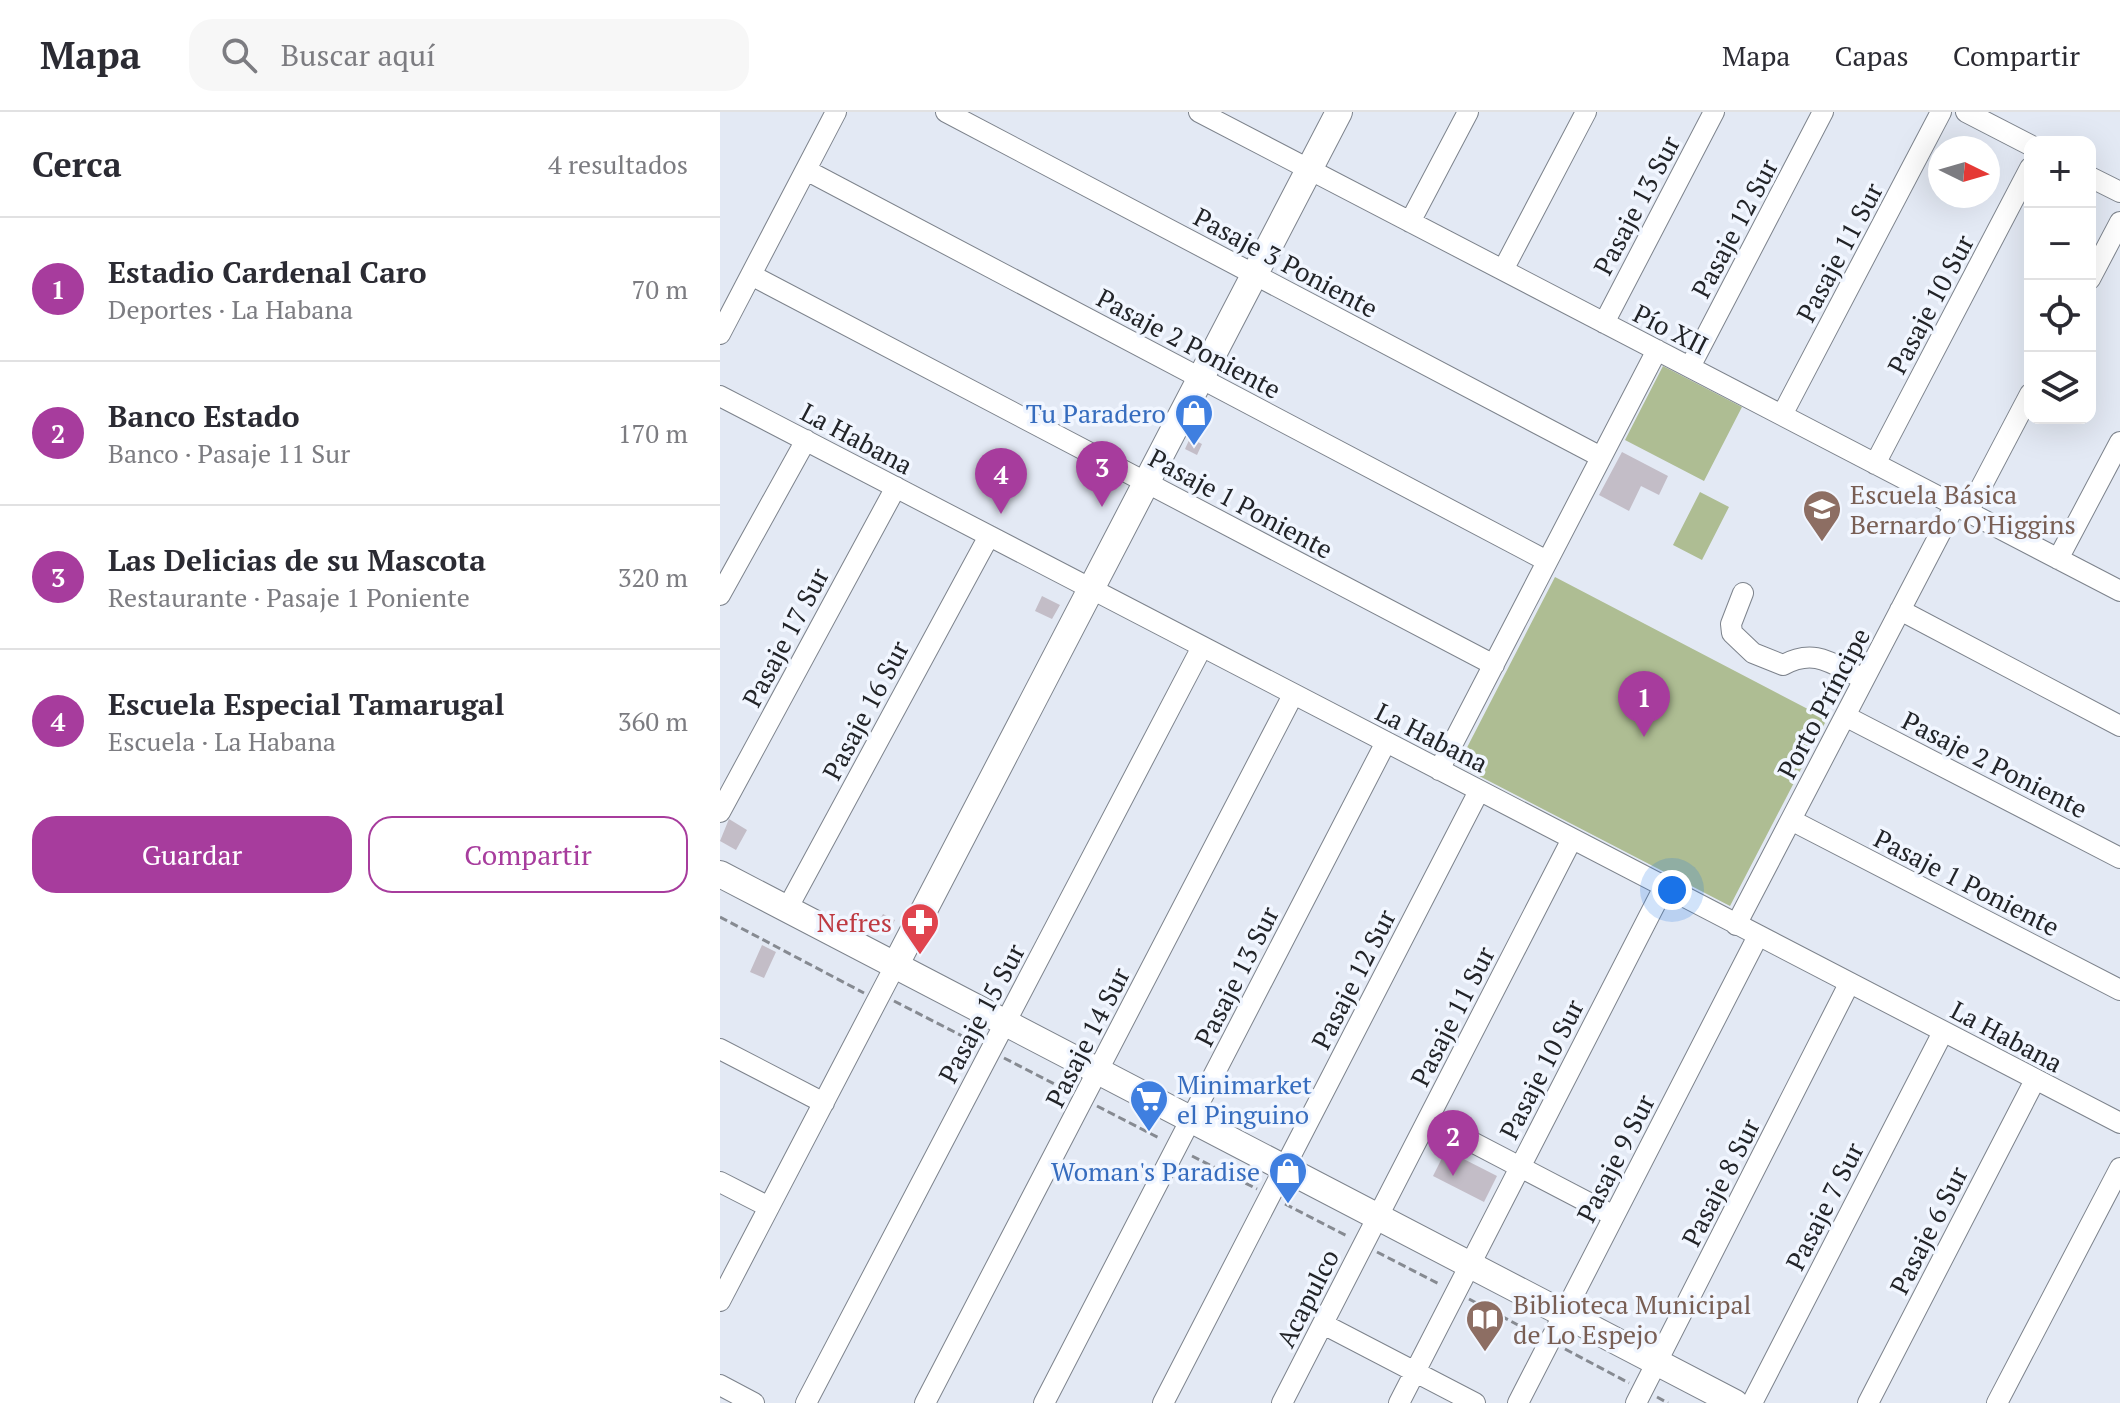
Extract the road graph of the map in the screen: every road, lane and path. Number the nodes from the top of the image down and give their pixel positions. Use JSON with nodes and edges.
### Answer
{"nodes":[{"id":1,"x":836,"y":112,"type":"edge"},
{"id":2,"x":946,"y":112,"type":"edge"},
{"id":3,"x":1199,"y":112,"type":"edge"},
{"id":4,"x":1339,"y":112,"type":"edge"},
{"id":5,"x":1468,"y":112,"type":"edge"},
{"id":6,"x":1586,"y":112,"type":"edge"},
{"id":7,"x":1714,"y":112,"type":"edge"},
{"id":8,"x":1823,"y":112,"type":"edge"},
{"id":9,"x":1941,"y":112,"type":"edge"},
{"id":10,"x":1966,"y":112,"type":"edge"},
{"id":11,"x":2024,"y":142,"type":"edge"},
{"id":12,"x":806,"y":170,"type":"junction"},
{"id":13,"x":1309,"y":170,"type":"junction"},
{"id":14,"x":2024,"y":179,"type":"edge"},
{"id":15,"x":2096,"y":180,"type":"edge"},
{"id":16,"x":2120,"y":192,"type":"edge"},
{"id":17,"x":1410,"y":222,"type":"junction"},
{"id":18,"x":2120,"y":222,"type":"edge"},
{"id":19,"x":2096,"y":268,"type":"edge"},
{"id":20,"x":1503,"y":270,"type":"junction"},
{"id":21,"x":751,"y":275,"type":"junction"},
{"id":22,"x":1255,"y":275,"type":"junction"},
{"id":23,"x":1604,"y":323,"type":"junction"},
{"id":24,"x":720,"y":334,"type":"edge"},
{"id":25,"x":1657,"y":350,"type":"junction"},
{"id":26,"x":1690,"y":367,"type":"junction"},
{"id":27,"x":1201,"y":379,"type":"junction"},
{"id":28,"x":720,"y":396,"type":"edge"},
{"id":29,"x":2024,"y":404,"type":"edge"},
{"id":30,"x":1782,"y":415,"type":"junction"},
{"id":31,"x":806,"y":440,"type":"junction"},
{"id":32,"x":2120,"y":442,"type":"edge"},
{"id":33,"x":1601,"y":457,"type":"junction"},
{"id":34,"x":1875,"y":464,"type":"junction"},
{"id":35,"x":1147,"y":483,"type":"junction"},
{"id":36,"x":896,"y":487,"type":"junction"},
{"id":37,"x":1961,"y":509,"type":"junction"},
{"id":38,"x":989,"y":536,"type":"junction"},
{"id":39,"x":2058,"y":559,"type":"junction"},
{"id":40,"x":1547,"y":561,"type":"junction"},
{"id":41,"x":1092,"y":590,"type":"junction"},
{"id":42,"x":2120,"y":591,"type":"edge"},
{"id":43,"x":1743,"y":593,"type":"dead end"},
{"id":44,"x":720,"y":595,"type":"edge"},
{"id":45,"x":1900,"y":610,"type":"junction"},
{"id":46,"x":1202,"y":647,"type":"junction"},
{"id":47,"x":1494,"y":665,"type":"junction"},
{"id":48,"x":1864,"y":679,"type":"junction"},
{"id":49,"x":1293,"y":695,"type":"junction"},
{"id":50,"x":1845,"y":716,"type":"junction"},
{"id":51,"x":2120,"y":726,"type":"edge"},
{"id":52,"x":1386,"y":742,"type":"junction"},
{"id":53,"x":1439,"y":770,"type":"junction"},
{"id":54,"x":1479,"y":791,"type":"junction"},
{"id":55,"x":720,"y":812,"type":"edge"},
{"id":56,"x":1791,"y":820,"type":"junction"},
{"id":57,"x":1572,"y":839,"type":"junction"},
{"id":58,"x":2120,"y":858,"type":"edge"},
{"id":59,"x":720,"y":874,"type":"edge"},
{"id":60,"x":1664,"y":887,"type":"junction"},
{"id":61,"x":787,"y":909,"type":"junction"},
{"id":62,"x":720,"y":917,"type":"edge"},
{"id":63,"x":1736,"y":925,"type":"junction"},
{"id":64,"x":1758,"y":936,"type":"junction"},
{"id":65,"x":895,"y":966,"type":"junction"},
{"id":66,"x":1849,"y":984,"type":"junction"},
{"id":67,"x":2120,"y":990,"type":"edge"},
{"id":68,"x":877,"y":1000,"type":"junction"},
{"id":69,"x":1005,"y":1023,"type":"junction"},
{"id":70,"x":1943,"y":1032,"type":"junction"},
{"id":71,"x":720,"y":1049,"type":"edge"},
{"id":72,"x":991,"y":1051,"type":"junction"},
{"id":73,"x":1098,"y":1071,"type":"junction"},
{"id":74,"x":2035,"y":1080,"type":"junction"},
{"id":75,"x":1084,"y":1099,"type":"junction"},
{"id":76,"x":824,"y":1103,"type":"junction"},
{"id":77,"x":1428,"y":1119,"type":"junction"},
{"id":78,"x":1191,"y":1120,"type":"junction"},
{"id":79,"x":2120,"y":1123,"type":"edge"},
{"id":80,"x":1177,"y":1147,"type":"junction"},
{"id":81,"x":1520,"y":1167,"type":"junction"},
{"id":82,"x":1284,"y":1168,"type":"junction"},
{"id":83,"x":2120,"y":1168,"type":"edge"},
{"id":84,"x":720,"y":1182,"type":"edge"},
{"id":85,"x":1270,"y":1196,"type":"junction"},
{"id":86,"x":769,"y":1207,"type":"junction"},
{"id":87,"x":1614,"y":1216,"type":"junction"},
{"id":88,"x":1378,"y":1217,"type":"junction"},
{"id":89,"x":1364,"y":1245,"type":"junction"},
{"id":90,"x":1470,"y":1265,"type":"junction"},
{"id":91,"x":1456,"y":1293,"type":"junction"},
{"id":92,"x":720,"y":1301,"type":"edge"},
{"id":93,"x":1564,"y":1314,"type":"junction"},
{"id":94,"x":1323,"y":1324,"type":"junction"},
{"id":95,"x":1550,"y":1341,"type":"junction"},
{"id":96,"x":1657,"y":1362,"type":"junction"},
{"id":97,"x":1415,"y":1372,"type":"junction"},
{"id":98,"x":720,"y":1385,"type":"edge"},
{"id":99,"x":1639,"y":1396,"type":"edge"},
{"id":100,"x":754,"y":1403,"type":"edge"},
{"id":101,"x":806,"y":1403,"type":"edge"},
{"id":102,"x":925,"y":1403,"type":"edge"},
{"id":103,"x":1044,"y":1403,"type":"edge"},
{"id":104,"x":1163,"y":1403,"type":"edge"},
{"id":105,"x":1282,"y":1403,"type":"edge"},
{"id":106,"x":1399,"y":1403,"type":"edge"},
{"id":107,"x":1475,"y":1403,"type":"edge"},
{"id":108,"x":1518,"y":1403,"type":"edge"},
{"id":109,"x":1668,"y":1403,"type":"edge"},
{"id":110,"x":1735,"y":1403,"type":"edge"},
{"id":111,"x":1752,"y":1403,"type":"edge"},
{"id":112,"x":1868,"y":1403,"type":"edge"},
{"id":113,"x":1997,"y":1403,"type":"edge"}],
"edges":[{"from":1,"to":12,"type":"street"},
{"from":2,"to":22,"type":"street","name":"Pasaje 3 Poniente"},
{"from":3,"to":13,"type":"street","name":"Pío XII"},
{"from":4,"to":13,"type":"main road"},
{"from":5,"to":17,"type":"street"},
{"from":6,"to":20,"type":"street"},
{"from":7,"to":23,"type":"street","name":"Pasaje 13 Sur"},
{"from":8,"to":26,"type":"street","name":"Pasaje 12 Sur"},
{"from":9,"to":30,"type":"street","name":"Pasaje 11 Sur"},
{"from":10,"to":11,"type":"street"},
{"from":12,"to":21,"type":"street"},
{"from":12,"to":27,"type":"street","name":"Pasaje 2 Poniente"},
{"from":13,"to":17,"type":"street","name":"Pío XII"},
{"from":13,"to":22,"type":"main road"},
{"from":14,"to":34,"type":"street","name":"Pasaje 10 Sur"},
{"from":15,"to":16,"type":"street"},
{"from":17,"to":20,"type":"street","name":"Pío XII"},
{"from":18,"to":19,"type":"street"},
{"from":20,"to":23,"type":"street","name":"Pío XII"},
{"from":21,"to":24,"type":"street"},
{"from":21,"to":35,"type":"street","name":"Pasaje 1 Poniente"},
{"from":22,"to":27,"type":"main road"},
{"from":22,"to":33,"type":"street","name":"Pasaje 3 Poniente"},
{"from":23,"to":25,"type":"street","name":"Pío XII"},
{"from":25,"to":26,"type":"street","name":"Pío XII"},
{"from":25,"to":33,"type":"street"},
{"from":26,"to":30,"type":"street","name":"Pío XII"},
{"from":27,"to":35,"type":"main road"},
{"from":27,"to":40,"type":"street","name":"Pasaje 2 Poniente"},
{"from":28,"to":31,"type":"street","name":"La Habana"},
{"from":29,"to":37,"type":"street"},
{"from":30,"to":34,"type":"street","name":"Pío XII"},
{"from":31,"to":36,"type":"street","name":"La Habana"},
{"from":31,"to":44,"type":"street"},
{"from":32,"to":39,"type":"street"},
{"from":33,"to":40,"type":"street"},
{"from":34,"to":37,"type":"street","name":"Pío XII"},
{"from":35,"to":41,"type":"main road"},
{"from":35,"to":47,"type":"street","name":"Pasaje 1 Poniente"},
{"from":36,"to":38,"type":"street","name":"La Habana"},
{"from":36,"to":55,"type":"street","name":"Pasaje 17 Sur"},
{"from":37,"to":39,"type":"street","name":"Pío XII"},
{"from":37,"to":45,"type":"street","name":"Porto Príncipe"},
{"from":38,"to":41,"type":"street","name":"La Habana"},
{"from":38,"to":61,"type":"street","name":"Pasaje 16 Sur"},
{"from":39,"to":42,"type":"street","name":"Pío XII"},
{"from":40,"to":47,"type":"street"},
{"from":41,"to":46,"type":"street","name":"La Habana"},
{"from":41,"to":65,"type":"main road"},
{"from":43,"to":48,"type":"street"},
{"from":45,"to":48,"type":"street","name":"Porto Príncipe"},
{"from":45,"to":51,"type":"street"},
{"from":46,"to":49,"type":"street","name":"La Habana"},
{"from":46,"to":69,"type":"street","name":"Pasaje 15 Sur"},
{"from":47,"to":53,"type":"street"},
{"from":48,"to":50,"type":"street","name":"Porto Príncipe"},
{"from":49,"to":52,"type":"street","name":"La Habana"},
{"from":49,"to":73,"type":"street","name":"Pasaje 14 Sur"},
{"from":50,"to":56,"type":"street","name":"Porto Príncipe"},
{"from":50,"to":58,"type":"street","name":"Pasaje 2 Poniente"},
{"from":52,"to":53,"type":"street","name":"La Habana"},
{"from":52,"to":78,"type":"street","name":"Pasaje 13 Sur"},
{"from":53,"to":54,"type":"street","name":"La Habana"},
{"from":54,"to":57,"type":"street","name":"La Habana"},
{"from":54,"to":82,"type":"street","name":"Pasaje 12 Sur"},
{"from":56,"to":63,"type":"street","name":"Porto Príncipe"},
{"from":56,"to":67,"type":"street","name":"Pasaje 1 Poniente"},
{"from":57,"to":60,"type":"street","name":"La Habana"},
{"from":57,"to":77,"type":"street","name":"Pasaje 11 Sur"},
{"from":59,"to":61,"type":"main road"},
{"from":60,"to":63,"type":"street","name":"La Habana"},
{"from":60,"to":81,"type":"street","name":"Pasaje 10 Sur"},
{"from":61,"to":65,"type":"main road"},
{"from":62,"to":68,"type":"path"},
{"from":63,"to":64,"type":"street","name":"La Habana"},
{"from":64,"to":66,"type":"street","name":"La Habana"},
{"from":64,"to":87,"type":"street","name":"Pasaje 9 Sur"},
{"from":65,"to":68,"type":"street"},
{"from":65,"to":69,"type":"main road"},
{"from":66,"to":70,"type":"street","name":"La Habana"},
{"from":66,"to":96,"type":"street","name":"Pasaje 8 Sur"},
{"from":68,"to":72,"type":"path"},
{"from":68,"to":76,"type":"street"},
{"from":69,"to":72,"type":"street","name":"Pasaje 15 Sur"},
{"from":69,"to":73,"type":"main road"},
{"from":70,"to":74,"type":"street","name":"La Habana"},
{"from":70,"to":111,"type":"street","name":"Pasaje 7 Sur"},
{"from":71,"to":76,"type":"street"},
{"from":72,"to":75,"type":"path"},
{"from":72,"to":101,"type":"street","name":"Pasaje 15 Sur"},
{"from":73,"to":75,"type":"street","name":"Pasaje 14 Sur"},
{"from":73,"to":78,"type":"main road"},
{"from":74,"to":79,"type":"street","name":"La Habana"},
{"from":74,"to":112,"type":"street","name":"Pasaje 6 Sur"},
{"from":75,"to":80,"type":"path"},
{"from":75,"to":102,"type":"street","name":"Pasaje 14 Sur"},
{"from":76,"to":86,"type":"street"},
{"from":77,"to":81,"type":"street"},
{"from":77,"to":88,"type":"street","name":"Pasaje 11 Sur"},
{"from":78,"to":80,"type":"street","name":"Pasaje 13 Sur"},
{"from":78,"to":82,"type":"main road"},
{"from":80,"to":85,"type":"path"},
{"from":80,"to":103,"type":"street","name":"Pasaje 13 Sur"},
{"from":81,"to":87,"type":"street"},
{"from":81,"to":90,"type":"street","name":"Pasaje 10 Sur"},
{"from":82,"to":85,"type":"street","name":"Pasaje 12 Sur"},
{"from":82,"to":88,"type":"main road"},
{"from":83,"to":113,"type":"street"},
{"from":84,"to":86,"type":"street"},
{"from":85,"to":89,"type":"path"},
{"from":85,"to":104,"type":"street","name":"Pasaje 12 Sur"},
{"from":86,"to":92,"type":"street"},
{"from":87,"to":93,"type":"street","name":"Pasaje 9 Sur"},
{"from":88,"to":89,"type":"street","name":"Acapulco"},
{"from":88,"to":90,"type":"main road"},
{"from":89,"to":91,"type":"path"},
{"from":89,"to":94,"type":"street","name":"Acapulco"},
{"from":90,"to":91,"type":"street","name":"Pasaje 10 Sur"},
{"from":90,"to":93,"type":"main road"},
{"from":91,"to":95,"type":"path"},
{"from":91,"to":97,"type":"street","name":"Pasaje 10 Sur"},
{"from":93,"to":95,"type":"street","name":"Pasaje 9 Sur"},
{"from":93,"to":96,"type":"main road"},
{"from":94,"to":97,"type":"street"},
{"from":94,"to":105,"type":"street","name":"Acapulco"},
{"from":95,"to":99,"type":"path"},
{"from":95,"to":108,"type":"street","name":"Pasaje 9 Sur"},
{"from":96,"to":99,"type":"street","name":"Pasaje 8 Sur"},
{"from":96,"to":110,"type":"main road"},
{"from":97,"to":106,"type":"street","name":"Pasaje 10 Sur"},
{"from":97,"to":107,"type":"street"},
{"from":98,"to":100,"type":"street"},
{"from":99,"to":109,"type":"path"}]}
